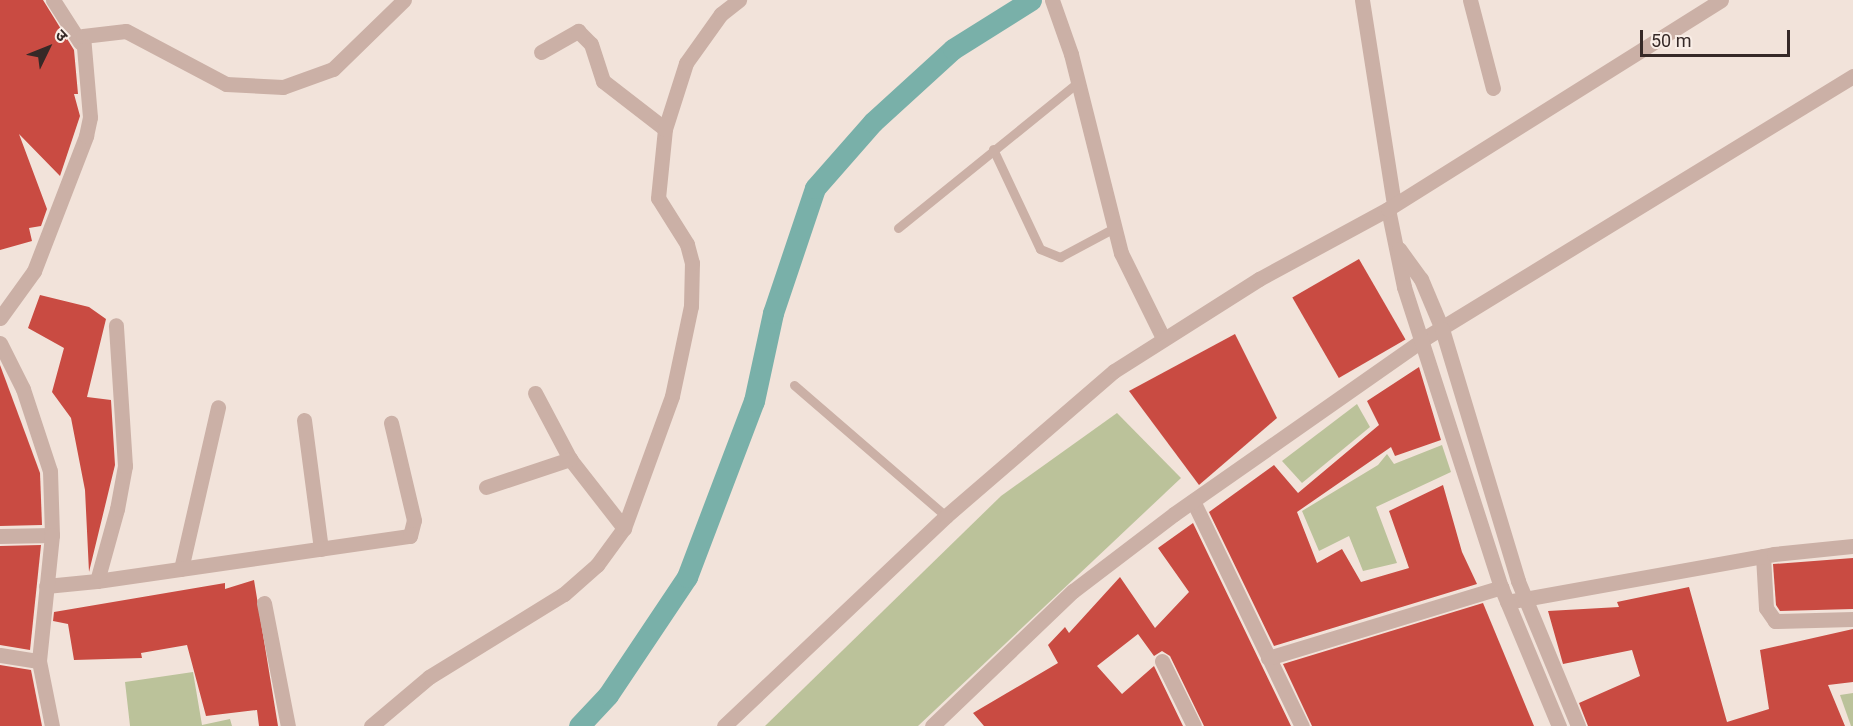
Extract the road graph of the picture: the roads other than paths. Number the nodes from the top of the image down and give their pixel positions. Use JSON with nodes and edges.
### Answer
{"nodes":[{"id":1,"x":53,"y":0,"type":"edge"},
{"id":2,"x":404,"y":0,"type":"edge"},
{"id":3,"x":1052,"y":0,"type":"edge"},
{"id":4,"x":1362,"y":0,"type":"edge"},
{"id":5,"x":1470,"y":0,"type":"edge"},
{"id":6,"x":1721,"y":0,"type":"edge"},
{"id":7,"x":730,"y":3,"type":"edge"},
{"id":8,"x":80,"y":42,"type":"junction"},
{"id":9,"x":541,"y":52,"type":"dead end"},
{"id":10,"x":1853,"y":76,"type":"edge"},
{"id":11,"x":1078,"y":82,"type":"junction"},
{"id":12,"x":1493,"y":88,"type":"dead end"},
{"id":13,"x":665,"y":129,"type":"junction"},
{"id":14,"x":993,"y":149,"type":"junction"},
{"id":15,"x":1391,"y":207,"type":"junction"},
{"id":16,"x":898,"y":228,"type":"dead end"},
{"id":17,"x":1114,"y":228,"type":"junction"},
{"id":18,"x":1399,"y":249,"type":"junction"},
{"id":19,"x":0,"y":318,"type":"edge"},
{"id":20,"x":116,"y":325,"type":"dead end"},
{"id":21,"x":1442,"y":329,"type":"junction"},
{"id":22,"x":1163,"y":338,"type":"junction"},
{"id":23,"x":1425,"y":338,"type":"junction"},
{"id":24,"x":0,"y":343,"type":"edge"},
{"id":25,"x":794,"y":385,"type":"dead end"},
{"id":26,"x":535,"y":393,"type":"dead end"},
{"id":27,"x":218,"y":407,"type":"dead end"},
{"id":28,"x":304,"y":420,"type":"dead end"},
{"id":29,"x":392,"y":423,"type":"dead end"},
{"id":30,"x":570,"y":459,"type":"junction"},
{"id":31,"x":486,"y":487,"type":"dead end"},
{"id":32,"x":1193,"y":501,"type":"junction"},
{"id":33,"x":946,"y":516,"type":"junction"},
{"id":34,"x":624,"y":528,"type":"junction"},
{"id":35,"x":52,"y":535,"type":"junction"},
{"id":36,"x":0,"y":536,"type":"edge"},
{"id":37,"x":1853,"y":546,"type":"edge"},
{"id":38,"x":321,"y":549,"type":"junction"},
{"id":39,"x":1763,"y":556,"type":"junction"},
{"id":40,"x":181,"y":569,"type":"junction"},
{"id":41,"x":97,"y":581,"type":"junction"},
{"id":42,"x":46,"y":586,"type":"junction"},
{"id":43,"x":1501,"y":586,"type":"junction"},
{"id":44,"x":1525,"y":598,"type":"junction"},
{"id":45,"x":1507,"y":602,"type":"junction"},
{"id":46,"x":264,"y":603,"type":"dead end"},
{"id":47,"x":1853,"y":619,"type":"edge"},
{"id":48,"x":0,"y":655,"type":"edge"},
{"id":49,"x":1268,"y":657,"type":"junction"},
{"id":50,"x":39,"y":661,"type":"junction"},
{"id":51,"x":1162,"y":661,"type":"dead end"},
{"id":52,"x":52,"y":726,"type":"edge"},
{"id":53,"x":288,"y":726,"type":"edge"},
{"id":54,"x":371,"y":726,"type":"edge"},
{"id":55,"x":724,"y":726,"type":"edge"},
{"id":56,"x":932,"y":726,"type":"edge"},
{"id":57,"x":1194,"y":726,"type":"edge"},
{"id":58,"x":1302,"y":726,"type":"edge"},
{"id":59,"x":1558,"y":726,"type":"edge"},
{"id":60,"x":1578,"y":726,"type":"edge"}],
"edges":[{"from":1,"to":8,"type":"street"},
{"from":2,"to":8,"type":"street"},
{"from":3,"to":11,"type":"street"},
{"from":4,"to":15,"type":"street"},
{"from":5,"to":12,"type":"street"},
{"from":6,"to":15,"type":"street"},
{"from":7,"to":13,"type":"street"},
{"from":8,"to":19,"type":"street"},
{"from":9,"to":13,"type":"street"},
{"from":10,"to":21,"type":"street"},
{"from":11,"to":14,"type":"lane"},
{"from":11,"to":17,"type":"street"},
{"from":13,"to":34,"type":"street"},
{"from":14,"to":16,"type":"lane"},
{"from":14,"to":17,"type":"lane"},
{"from":15,"to":18,"type":"street"},
{"from":15,"to":22,"type":"street"},
{"from":17,"to":22,"type":"street"},
{"from":18,"to":21,"type":"street"},
{"from":18,"to":23,"type":"street"},
{"from":20,"to":41,"type":"street"},
{"from":21,"to":23,"type":"street"},
{"from":21,"to":44,"type":"street"},
{"from":22,"to":33,"type":"street"},
{"from":23,"to":32,"type":"street"},
{"from":23,"to":43,"type":"street"},
{"from":24,"to":35,"type":"street"},
{"from":25,"to":33,"type":"lane"},
{"from":26,"to":30,"type":"street"},
{"from":27,"to":40,"type":"street"},
{"from":28,"to":38,"type":"street"},
{"from":29,"to":38,"type":"street"},
{"from":30,"to":31,"type":"street"},
{"from":30,"to":34,"type":"street"},
{"from":32,"to":49,"type":"street"},
{"from":32,"to":56,"type":"street"},
{"from":33,"to":55,"type":"street"},
{"from":34,"to":54,"type":"street"},
{"from":35,"to":36,"type":"street"},
{"from":35,"to":42,"type":"street"},
{"from":37,"to":39,"type":"street"},
{"from":38,"to":40,"type":"street"},
{"from":39,"to":44,"type":"street"},
{"from":39,"to":47,"type":"street"},
{"from":40,"to":41,"type":"street"},
{"from":41,"to":42,"type":"street"},
{"from":42,"to":50,"type":"street"},
{"from":43,"to":45,"type":"street"},
{"from":43,"to":49,"type":"street"},
{"from":44,"to":45,"type":"street"},
{"from":44,"to":60,"type":"street"},
{"from":45,"to":59,"type":"street"},
{"from":46,"to":53,"type":"street"},
{"from":48,"to":50,"type":"street"},
{"from":49,"to":58,"type":"street"},
{"from":50,"to":52,"type":"street"},
{"from":51,"to":57,"type":"street"}]}
